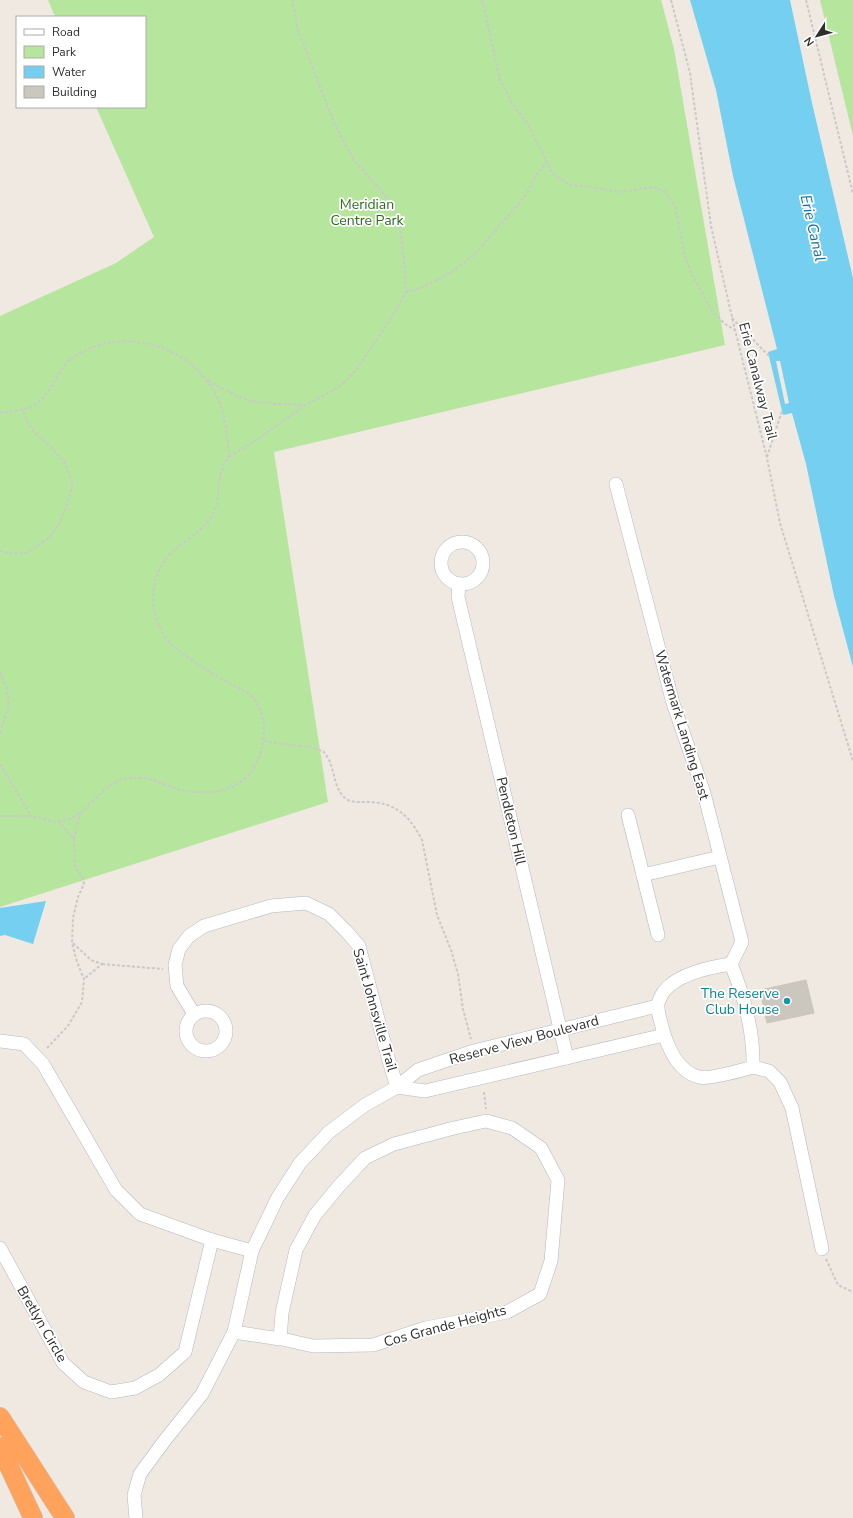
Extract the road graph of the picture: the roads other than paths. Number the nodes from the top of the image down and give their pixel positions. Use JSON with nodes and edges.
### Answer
{"nodes":[{"id":1,"x":616,"y":484,"type":"dead end"},
{"id":2,"x":459,"y":584,"type":"dead end"},
{"id":3,"x":628,"y":815,"type":"dead end"},
{"id":4,"x":720,"y":857,"type":"junction"},
{"id":5,"x":643,"y":875,"type":"junction"},
{"id":6,"x":658,"y":935,"type":"dead end"},
{"id":7,"x":731,"y":964,"type":"junction"},
{"id":8,"x":657,"y":1006,"type":"junction"},
{"id":9,"x":194,"y":1014,"type":"dead end"},
{"id":10,"x":560,"y":1029,"type":"junction"},
{"id":11,"x":664,"y":1035,"type":"junction"},
{"id":12,"x":0,"y":1040,"type":"edge"},
{"id":13,"x":567,"y":1058,"type":"junction"},
{"id":14,"x":753,"y":1067,"type":"junction"},
{"id":15,"x":397,"y":1087,"type":"junction"},
{"id":16,"x":212,"y":1240,"type":"junction"},
{"id":17,"x":0,"y":1248,"type":"edge"},
{"id":18,"x":822,"y":1249,"type":"road end"},
{"id":19,"x":252,"y":1251,"type":"junction"},
{"id":20,"x":234,"y":1332,"type":"junction"},
{"id":21,"x":280,"y":1339,"type":"junction"},
{"id":22,"x":0,"y":1417,"type":"edge"},
{"id":23,"x":0,"y":1447,"type":"edge"},
{"id":24,"x":33,"y":1518,"type":"edge"},
{"id":25,"x":65,"y":1518,"type":"edge"},
{"id":26,"x":136,"y":1518,"type":"edge"}],
"edges":[{"from":1,"to":4,"type":"street","name":"Watermark Landing East"},
{"from":2,"to":10,"type":"street","name":"Pendleton Hill"},
{"from":3,"to":5,"type":"street"},
{"from":4,"to":5,"type":"street"},
{"from":4,"to":7,"type":"street","name":"Watermark Landing East"},
{"from":5,"to":6,"type":"street"},
{"from":7,"to":8,"type":"street"},
{"from":7,"to":14,"type":"street"},
{"from":8,"to":10,"type":"street","name":"Reserve View Boulevard"},
{"from":8,"to":11,"type":"street"},
{"from":9,"to":15,"type":"street","name":"Saint Johnsville Trail"},
{"from":10,"to":13,"type":"street","name":"Pendleton Hill"},
{"from":10,"to":15,"type":"street","name":"Reserve View Boulevard"},
{"from":11,"to":13,"type":"street","name":"Reserve View Boulevard"},
{"from":11,"to":14,"type":"street"},
{"from":12,"to":16,"type":"street"},
{"from":13,"to":15,"type":"street","name":"Reserve View Boulevard"},
{"from":14,"to":18,"type":"street"},
{"from":15,"to":19,"type":"street","name":"Reserve View Boulevard"},
{"from":16,"to":17,"type":"street","name":"Bretlyn Circle"},
{"from":16,"to":19,"type":"street"},
{"from":19,"to":20,"type":"street","name":"Reserve View Boulevard"},
{"from":20,"to":21,"type":"street","name":"Cos Grande Heights"},
{"from":20,"to":26,"type":"street","name":"Reserve View Boulevard"},
{"from":21,"to":21,"type":"street","name":"Cos Grande Heights"},
{"from":22,"to":25,"type":"highway"},
{"from":23,"to":24,"type":"highway"}]}
